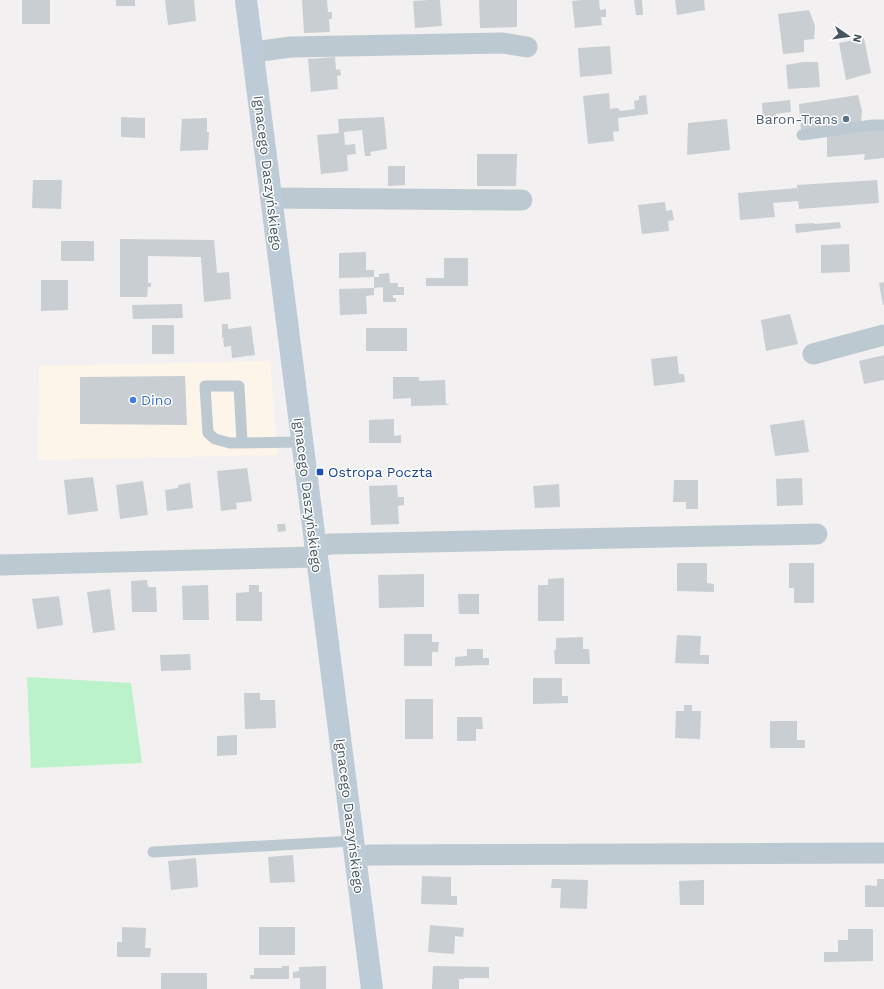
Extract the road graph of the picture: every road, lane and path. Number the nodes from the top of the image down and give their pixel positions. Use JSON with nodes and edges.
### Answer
{"nodes":[{"id":1,"x":246,"y":0,"type":"edge"},
{"id":2,"x":527,"y":47,"type":"dead end"},
{"id":3,"x":253,"y":52,"type":"junction"},
{"id":4,"x":884,"y":125,"type":"edge"},
{"id":5,"x":802,"y":135,"type":"dead end"},
{"id":6,"x":271,"y":198,"type":"junction"},
{"id":7,"x":522,"y":200,"type":"dead end"},
{"id":8,"x":884,"y":335,"type":"edge"},
{"id":9,"x":813,"y":354,"type":"dead end"},
{"id":10,"x":242,"y":442,"type":"junction"},
{"id":11,"x":302,"y":442,"type":"junction"},
{"id":12,"x":817,"y":534,"type":"dead end"},
{"id":13,"x":316,"y":551,"type":"junction"},
{"id":14,"x":0,"y":565,"type":"edge"},
{"id":15,"x":354,"y":848,"type":"junction"},
{"id":16,"x":153,"y":852,"type":"dead end"},
{"id":17,"x":884,"y":853,"type":"edge"},
{"id":18,"x":372,"y":989,"type":"edge"}],
"edges":[{"from":1,"to":3,"type":"main road","name":"Ignacego Daszyńskiego"},
{"from":2,"to":3,"type":"street"},
{"from":3,"to":6,"type":"main road","name":"Ignacego Daszyńskiego"},
{"from":4,"to":5,"type":"lane"},
{"from":6,"to":7,"type":"street"},
{"from":6,"to":11,"type":"main road","name":"Ignacego Daszyńskiego"},
{"from":8,"to":9,"type":"street"},
{"from":10,"to":10,"type":"lane"},
{"from":10,"to":11,"type":"lane"},
{"from":11,"to":13,"type":"main road","name":"Ignacego Daszyńskiego"},
{"from":12,"to":13,"type":"street"},
{"from":13,"to":14,"type":"street"},
{"from":13,"to":15,"type":"main road","name":"Ignacego Daszyńskiego"},
{"from":15,"to":16,"type":"lane"},
{"from":15,"to":17,"type":"street"},
{"from":15,"to":18,"type":"main road","name":"Ignacego Daszyńskiego"}]}
